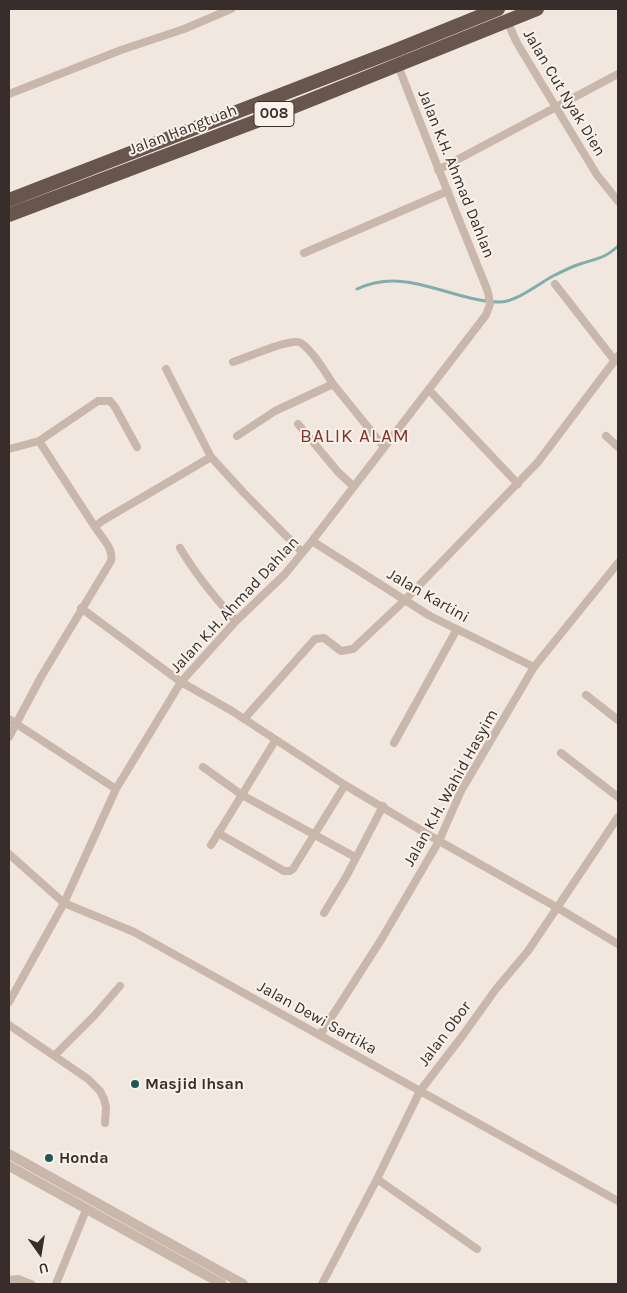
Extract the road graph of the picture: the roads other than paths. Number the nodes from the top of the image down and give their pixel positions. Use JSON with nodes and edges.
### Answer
{"nodes":[{"id":1,"x":231,"y":9,"type":"edge"},
{"id":2,"x":498,"y":9,"type":"edge"},
{"id":3,"x":537,"y":9,"type":"edge"},
{"id":4,"x":507,"y":21,"type":"junction"},
{"id":5,"x":398,"y":66,"type":"junction"},
{"id":6,"x":618,"y":74,"type":"edge"},
{"id":7,"x":305,"y":86,"type":"junction"},
{"id":8,"x":9,"y":94,"type":"edge"},
{"id":9,"x":311,"y":100,"type":"junction"},
{"id":10,"x":556,"y":106,"type":"junction"},
{"id":11,"x":438,"y":170,"type":"junction"},
{"id":12,"x":448,"y":191,"type":"junction"},
{"id":13,"x":9,"y":200,"type":"edge"},
{"id":14,"x":618,"y":200,"type":"edge"},
{"id":15,"x":9,"y":215,"type":"edge"},
{"id":16,"x":304,"y":253,"type":"dead end"},
{"id":17,"x":555,"y":284,"type":"dead end"},
{"id":18,"x":616,"y":358,"type":"edge"},
{"id":19,"x":234,"y":362,"type":"dead end"},
{"id":20,"x":166,"y":369,"type":"dead end"},
{"id":21,"x":333,"y":384,"type":"junction"},
{"id":22,"x":429,"y":390,"type":"junction"},
{"id":23,"x":298,"y":424,"type":"dead end"},
{"id":24,"x":237,"y":436,"type":"dead end"},
{"id":25,"x":606,"y":436,"type":"dead end"},
{"id":26,"x":39,"y":441,"type":"junction"},
{"id":27,"x":137,"y":447,"type":"dead end"},
{"id":28,"x":384,"y":447,"type":"junction"},
{"id":29,"x":618,"y":447,"type":"edge"},
{"id":30,"x":9,"y":449,"type":"edge"},
{"id":31,"x":211,"y":457,"type":"junction"},
{"id":32,"x":518,"y":484,"type":"junction"},
{"id":33,"x":353,"y":486,"type":"junction"},
{"id":34,"x":94,"y":527,"type":"junction"},
{"id":35,"x":312,"y":541,"type":"junction"},
{"id":36,"x":180,"y":548,"type":"dead end"},
{"id":37,"x":302,"y":552,"type":"junction"},
{"id":38,"x":618,"y":563,"type":"edge"},
{"id":39,"x":405,"y":600,"type":"junction"},
{"id":40,"x":81,"y":608,"type":"junction"},
{"id":41,"x":236,"y":621,"type":"junction"},
{"id":42,"x":457,"y":629,"type":"junction"},
{"id":43,"x":534,"y":667,"type":"junction"},
{"id":44,"x":181,"y":682,"type":"junction"},
{"id":45,"x":586,"y":695,"type":"dead end"},
{"id":46,"x":244,"y":719,"type":"junction"},
{"id":47,"x":618,"y":720,"type":"edge"},
{"id":48,"x":12,"y":722,"type":"edge"},
{"id":49,"x":9,"y":737,"type":"edge"},
{"id":50,"x":275,"y":741,"type":"junction"},
{"id":51,"x":394,"y":743,"type":"dead end"},
{"id":52,"x":561,"y":753,"type":"dead end"},
{"id":53,"x":203,"y":768,"type":"dead end"},
{"id":54,"x":345,"y":785,"type":"junction"},
{"id":55,"x":116,"y":789,"type":"junction"},
{"id":56,"x":242,"y":795,"type":"junction"},
{"id":57,"x":618,"y":797,"type":"edge"},
{"id":58,"x":383,"y":806,"type":"junction"},
{"id":59,"x":618,"y":818,"type":"edge"},
{"id":60,"x":315,"y":833,"type":"junction"},
{"id":61,"x":218,"y":834,"type":"junction"},
{"id":62,"x":439,"y":841,"type":"junction"},
{"id":63,"x":211,"y":846,"type":"dead end"},
{"id":64,"x":9,"y":854,"type":"edge"},
{"id":65,"x":355,"y":857,"type":"junction"},
{"id":66,"x":64,"y":903,"type":"junction"},
{"id":67,"x":558,"y":908,"type":"junction"},
{"id":68,"x":324,"y":913,"type":"dead end"},
{"id":69,"x":618,"y":944,"type":"edge"},
{"id":70,"x":120,"y":986,"type":"dead end"},
{"id":71,"x":9,"y":1001,"type":"edge"},
{"id":72,"x":9,"y":1025,"type":"edge"},
{"id":73,"x":320,"y":1035,"type":"junction"},
{"id":74,"x":54,"y":1056,"type":"junction"},
{"id":75,"x":420,"y":1091,"type":"junction"},
{"id":76,"x":105,"y":1123,"type":"dead end"},
{"id":77,"x":9,"y":1154,"type":"edge"},
{"id":78,"x":9,"y":1166,"type":"edge"},
{"id":79,"x":377,"y":1179,"type":"junction"},
{"id":80,"x":618,"y":1201,"type":"edge"},
{"id":81,"x":86,"y":1210,"type":"junction"},
{"id":82,"x":138,"y":1225,"type":"junction"},
{"id":83,"x":132,"y":1235,"type":"junction"},
{"id":84,"x":477,"y":1249,"type":"dead end"},
{"id":85,"x":9,"y":1280,"type":"edge"},
{"id":86,"x":31,"y":1284,"type":"edge"},
{"id":87,"x":56,"y":1284,"type":"edge"},
{"id":88,"x":222,"y":1284,"type":"edge"},
{"id":89,"x":243,"y":1284,"type":"edge"},
{"id":90,"x":322,"y":1284,"type":"edge"}],
"edges":[{"from":1,"to":8,"type":"street"},
{"from":2,"to":7,"type":"highway","name":"Jalan Hangtuah","number":"008"},
{"from":3,"to":4,"type":"highway","name":"Jalan Hangtuah","number":"008"},
{"from":4,"to":5,"type":"highway","name":"Jalan Hangtuah","number":"008"},
{"from":4,"to":10,"type":"street","name":"Jalan Cut Nyak Dien"},
{"from":5,"to":9,"type":"highway","name":"Jalan Hangtuah","number":"008"},
{"from":5,"to":11,"type":"street","name":"Jalan K.H. Ahmad Dahlan"},
{"from":6,"to":10,"type":"street"},
{"from":7,"to":9,"type":"highway"},
{"from":7,"to":13,"type":"highway","name":"Jalan Hangtuah","number":"008"},
{"from":9,"to":15,"type":"highway","name":"Jalan Hangtuah","number":"008"},
{"from":10,"to":11,"type":"street"},
{"from":10,"to":14,"type":"street","name":"Jalan Cut Nyak Dien"},
{"from":11,"to":12,"type":"street","name":"Jalan K.H. Ahmad Dahlan"},
{"from":12,"to":16,"type":"street"},
{"from":12,"to":22,"type":"street","name":"Jalan K.H. Ahmad Dahlan"},
{"from":17,"to":18,"type":"street"},
{"from":18,"to":32,"type":"street"},
{"from":19,"to":21,"type":"street"},
{"from":20,"to":31,"type":"street"},
{"from":21,"to":24,"type":"street"},
{"from":21,"to":28,"type":"street"},
{"from":22,"to":28,"type":"street","name":"Jalan K.H. Ahmad Dahlan"},
{"from":22,"to":32,"type":"street"},
{"from":23,"to":33,"type":"street"},
{"from":25,"to":29,"type":"street"},
{"from":26,"to":27,"type":"street"},
{"from":26,"to":30,"type":"street"},
{"from":26,"to":34,"type":"street"},
{"from":28,"to":33,"type":"street","name":"Jalan K.H. Ahmad Dahlan"},
{"from":31,"to":34,"type":"street"},
{"from":31,"to":37,"type":"street"},
{"from":32,"to":39,"type":"street"},
{"from":33,"to":35,"type":"street","name":"Jalan K.H. Ahmad Dahlan"},
{"from":34,"to":40,"type":"street"},
{"from":35,"to":37,"type":"street","name":"Jalan K.H. Ahmad Dahlan"},
{"from":35,"to":39,"type":"street","name":"Jalan Kartini"},
{"from":36,"to":41,"type":"street"},
{"from":37,"to":41,"type":"street","name":"Jalan K.H. Ahmad Dahlan"},
{"from":38,"to":43,"type":"street","name":"Jalan K.H. Wahid Hasyim"},
{"from":39,"to":42,"type":"street","name":"Jalan Kartini"},
{"from":39,"to":46,"type":"street"},
{"from":40,"to":44,"type":"street"},
{"from":40,"to":48,"type":"street"},
{"from":41,"to":44,"type":"street","name":"Jalan K.H. Ahmad Dahlan"},
{"from":42,"to":43,"type":"street","name":"Jalan Kartini"},
{"from":42,"to":51,"type":"street"},
{"from":43,"to":62,"type":"street","name":"Jalan K.H. Wahid Hasyim"},
{"from":44,"to":46,"type":"street"},
{"from":44,"to":55,"type":"street","name":"Jalan K.H. Ahmad Dahlan"},
{"from":45,"to":47,"type":"street"},
{"from":46,"to":50,"type":"street"},
{"from":48,"to":49,"type":"street"},
{"from":48,"to":55,"type":"street"},
{"from":50,"to":54,"type":"street"},
{"from":50,"to":56,"type":"street"},
{"from":52,"to":57,"type":"street"},
{"from":53,"to":56,"type":"street"},
{"from":54,"to":58,"type":"street"},
{"from":54,"to":60,"type":"street"},
{"from":55,"to":66,"type":"street","name":"Jalan K.H. Ahmad Dahlan"},
{"from":56,"to":60,"type":"street"},
{"from":56,"to":61,"type":"street"},
{"from":58,"to":62,"type":"street"},
{"from":58,"to":65,"type":"street"},
{"from":59,"to":67,"type":"street","name":"Jalan Obor"},
{"from":60,"to":61,"type":"street"},
{"from":60,"to":65,"type":"street"},
{"from":61,"to":63,"type":"street"},
{"from":62,"to":67,"type":"street"},
{"from":62,"to":73,"type":"street","name":"Jalan K.H. Wahid Hasyim"},
{"from":64,"to":66,"type":"street","name":"Jalan Dewi Sartika"},
{"from":65,"to":68,"type":"street"},
{"from":66,"to":71,"type":"street","name":"Jalan K.H. Ahmad Dahlan"},
{"from":66,"to":73,"type":"street","name":"Jalan Dewi Sartika"},
{"from":67,"to":69,"type":"street"},
{"from":67,"to":75,"type":"street","name":"Jalan Obor"},
{"from":70,"to":74,"type":"street"},
{"from":72,"to":74,"type":"street"},
{"from":73,"to":75,"type":"street","name":"Jalan Dewi Sartika"},
{"from":74,"to":76,"type":"street"},
{"from":75,"to":79,"type":"street","name":"Jalan Obor"},
{"from":75,"to":80,"type":"street","name":"Jalan Dewi Sartika"},
{"from":77,"to":82,"type":"street"},
{"from":78,"to":81,"type":"street"},
{"from":79,"to":84,"type":"street"},
{"from":79,"to":90,"type":"street","name":"Jalan Obor"},
{"from":81,"to":83,"type":"street"},
{"from":81,"to":87,"type":"street"},
{"from":82,"to":83,"type":"street"},
{"from":82,"to":89,"type":"street"},
{"from":83,"to":88,"type":"street"},
{"from":85,"to":86,"type":"street"}]}
